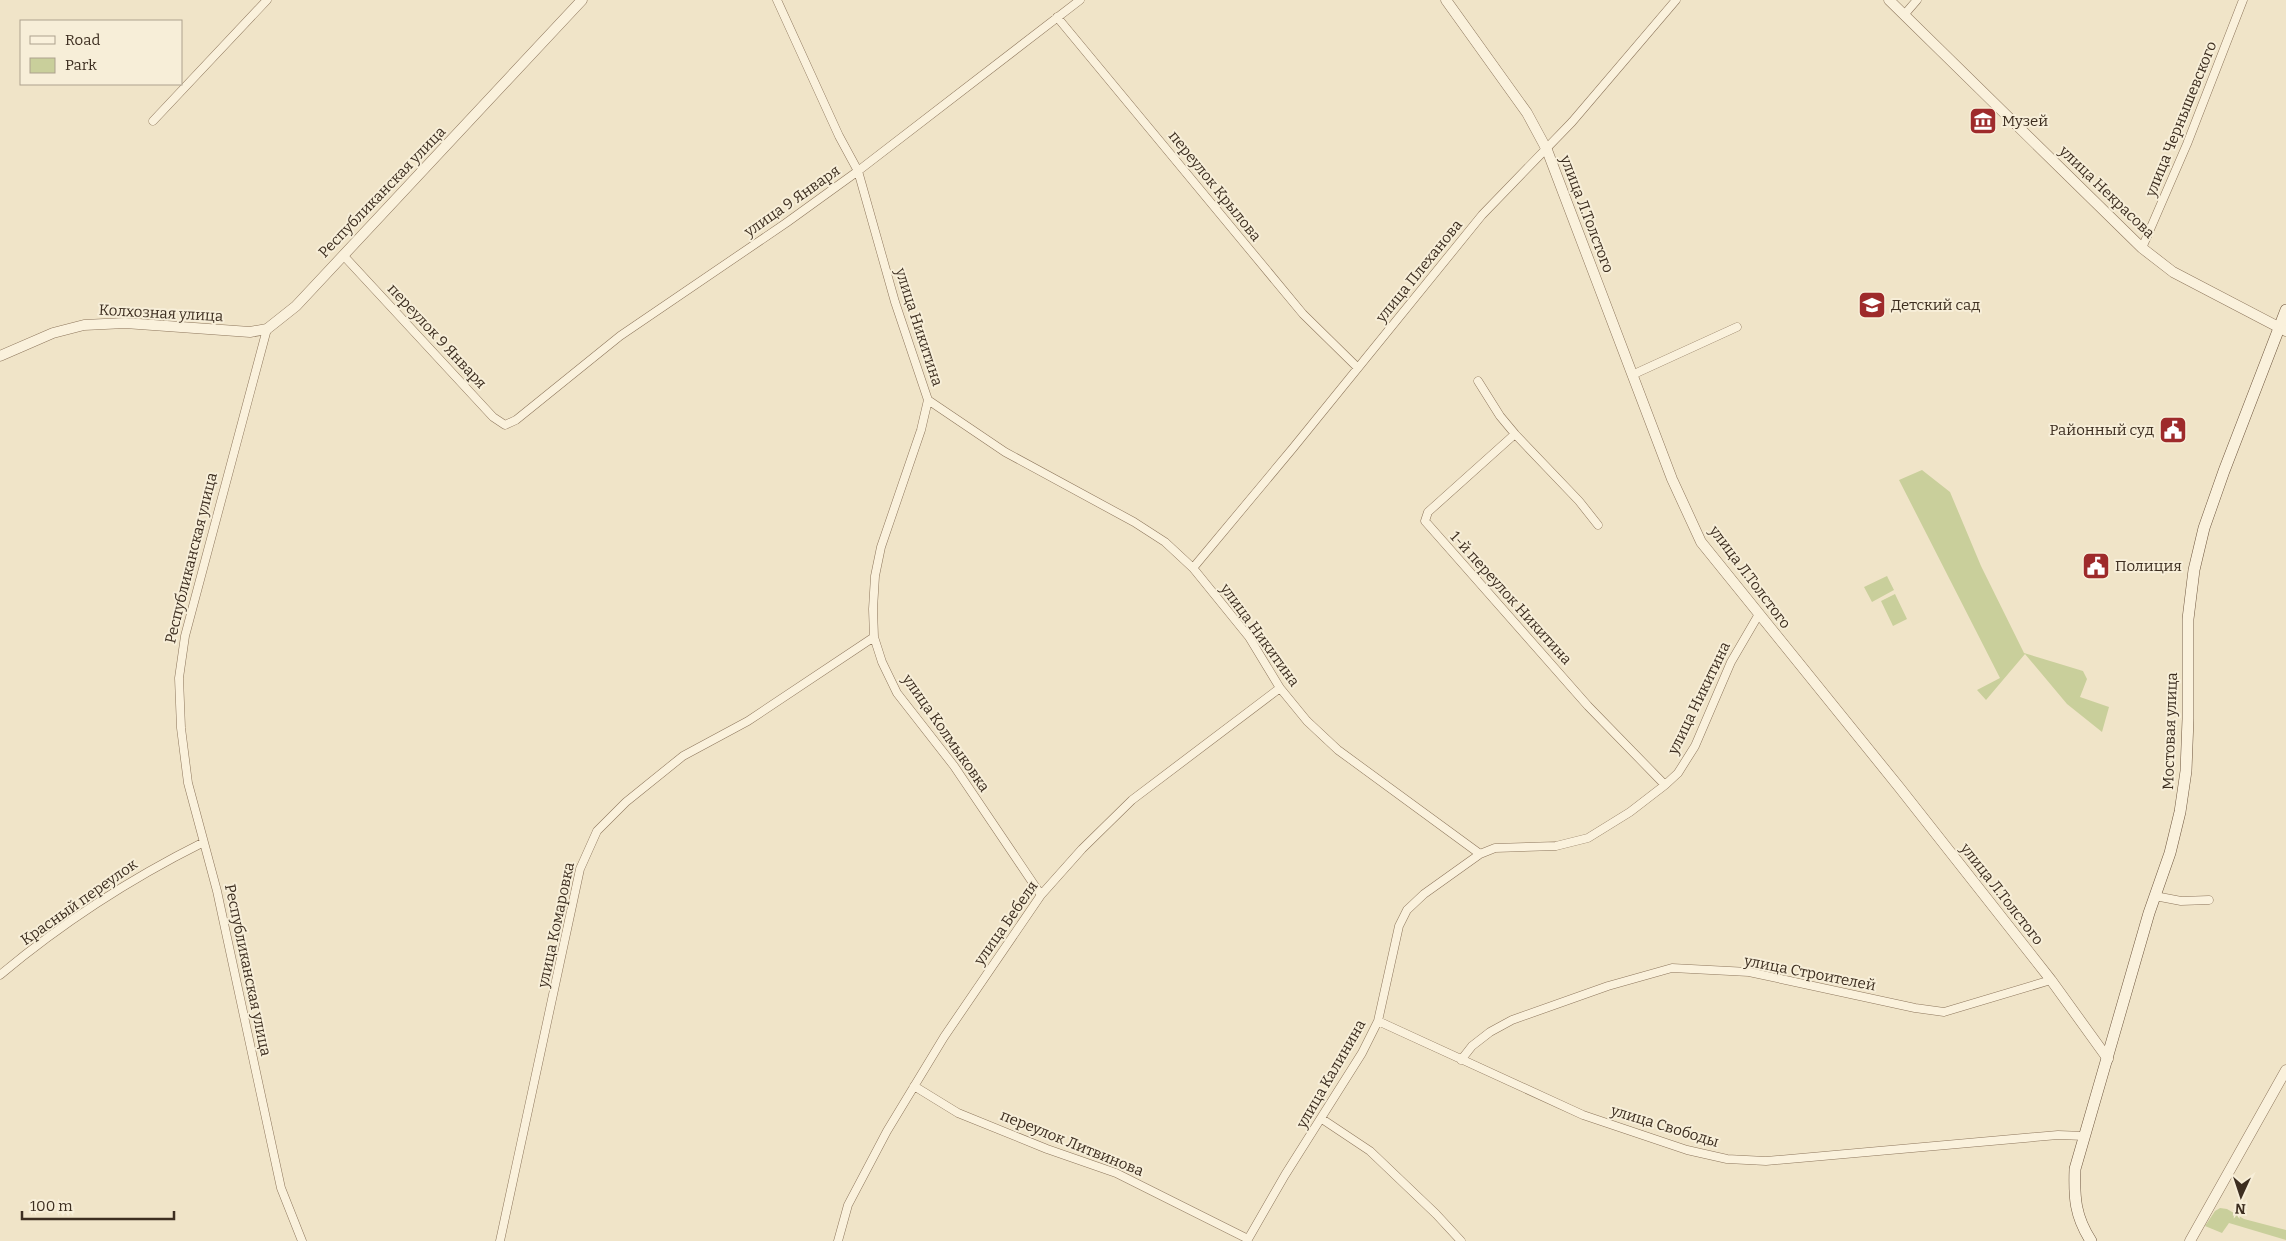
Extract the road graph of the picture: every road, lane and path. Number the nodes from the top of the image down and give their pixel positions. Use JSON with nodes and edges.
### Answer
{"nodes":[{"id":1,"x":266,"y":0,"type":"edge"},
{"id":2,"x":582,"y":0,"type":"edge"},
{"id":3,"x":777,"y":0,"type":"edge"},
{"id":4,"x":1080,"y":0,"type":"edge"},
{"id":5,"x":1446,"y":0,"type":"edge"},
{"id":6,"x":1676,"y":0,"type":"edge"},
{"id":7,"x":1889,"y":0,"type":"edge"},
{"id":8,"x":1917,"y":0,"type":"edge"},
{"id":9,"x":2243,"y":0,"type":"edge"},
{"id":10,"x":1904,"y":15,"type":"junction"},
{"id":11,"x":1057,"y":17,"type":"junction"},
{"id":12,"x":153,"y":121,"type":"dead end"},
{"id":13,"x":1547,"y":150,"type":"junction"},
{"id":14,"x":858,"y":171,"type":"junction"},
{"id":15,"x":2142,"y":248,"type":"junction"},
{"id":16,"x":343,"y":255,"type":"junction"},
{"id":17,"x":2286,"y":310,"type":"edge"},
{"id":18,"x":1736,"y":326,"type":"dead end"},
{"id":19,"x":267,"y":329,"type":"junction"},
{"id":20,"x":2282,"y":329,"type":"edge"},
{"id":21,"x":0,"y":356,"type":"edge"},
{"id":22,"x":1358,"y":368,"type":"junction"},
{"id":23,"x":1632,"y":375,"type":"junction"},
{"id":24,"x":1478,"y":381,"type":"dead end"},
{"id":25,"x":928,"y":400,"type":"junction"},
{"id":26,"x":516,"y":420,"type":"joint"},
{"id":27,"x":1515,"y":434,"type":"junction"},
{"id":28,"x":1598,"y":525,"type":"dead end"},
{"id":29,"x":1193,"y":568,"type":"junction"},
{"id":30,"x":1759,"y":614,"type":"junction"},
{"id":31,"x":874,"y":637,"type":"junction"},
{"id":32,"x":1280,"y":688,"type":"junction"},
{"id":33,"x":1665,"y":785,"type":"junction"},
{"id":34,"x":202,"y":843,"type":"junction"},
{"id":35,"x":1480,"y":854,"type":"junction"},
{"id":36,"x":1041,"y":895,"type":"junction"},
{"id":37,"x":2156,"y":896,"type":"junction"},
{"id":38,"x":2209,"y":900,"type":"dead end"},
{"id":39,"x":0,"y":975,"type":"edge"},
{"id":40,"x":2050,"y":980,"type":"junction"},
{"id":41,"x":1378,"y":1021,"type":"junction"},
{"id":42,"x":2108,"y":1058,"type":"junction"},
{"id":43,"x":1461,"y":1060,"type":"junction"},
{"id":44,"x":2286,"y":1070,"type":"edge"},
{"id":45,"x":914,"y":1086,"type":"junction"},
{"id":46,"x":1322,"y":1119,"type":"junction"},
{"id":47,"x":2085,"y":1136,"type":"junction"},
{"id":48,"x":1247,"y":1240,"type":"edge"},
{"id":49,"x":302,"y":1241,"type":"edge"},
{"id":50,"x":500,"y":1241,"type":"edge"},
{"id":51,"x":838,"y":1241,"type":"edge"},
{"id":52,"x":1461,"y":1241,"type":"edge"},
{"id":53,"x":2091,"y":1241,"type":"edge"},
{"id":54,"x":2190,"y":1241,"type":"edge"}],
"edges":[{"from":1,"to":12,"type":"street"},
{"from":2,"to":16,"type":"street","name":"Республиканская улица"},
{"from":3,"to":14,"type":"street","name":"улица Никитина"},
{"from":4,"to":11,"type":"street","name":"улица 9 Января"},
{"from":5,"to":13,"type":"street","name":"улица Л.Толстого"},
{"from":6,"to":13,"type":"street","name":"улица Плеханова"},
{"from":7,"to":10,"type":"street","name":"улица Некрасова"},
{"from":8,"to":10,"type":"street"},
{"from":9,"to":15,"type":"street","name":"улица Чернышевского"},
{"from":10,"to":15,"type":"street","name":"улица Некрасова"},
{"from":11,"to":14,"type":"street","name":"улица 9 Января"},
{"from":11,"to":22,"type":"street","name":"переулок Крылова"},
{"from":13,"to":22,"type":"street","name":"улица Плеханова"},
{"from":13,"to":23,"type":"street","name":"улица Л.Толстого"},
{"from":14,"to":25,"type":"street","name":"улица Никитина"},
{"from":14,"to":26,"type":"street","name":"улица 9 Января"},
{"from":15,"to":20,"type":"street","name":"улица Некрасова"},
{"from":16,"to":19,"type":"street","name":"Республиканская улица"},
{"from":16,"to":26,"type":"street","name":"переулок 9 Января"},
{"from":17,"to":20,"type":"main road","name":"Мостовая улица"},
{"from":18,"to":23,"type":"street"},
{"from":19,"to":21,"type":"street","name":"Колхозная улица"},
{"from":19,"to":34,"type":"street","name":"Республиканская улица"},
{"from":20,"to":37,"type":"main road","name":"Мостовая улица"},
{"from":22,"to":29,"type":"street","name":"улица Плеханова"},
{"from":23,"to":30,"type":"street","name":"улица Л.Толстого"},
{"from":24,"to":27,"type":"street"},
{"from":25,"to":29,"type":"street","name":"улица Никитина"},
{"from":25,"to":31,"type":"street","name":"улица Колмыковка"},
{"from":27,"to":28,"type":"street"},
{"from":27,"to":33,"type":"street","name":"1-й переулок Никитина"},
{"from":29,"to":32,"type":"street","name":"улица Никитина"},
{"from":30,"to":33,"type":"street","name":"улица Никитина"},
{"from":30,"to":40,"type":"street","name":"улица Л.Толстого"},
{"from":31,"to":36,"type":"street","name":"улица Колмыковка"},
{"from":31,"to":50,"type":"street","name":"улица Комаровка"},
{"from":32,"to":35,"type":"street","name":"улица Никитина"},
{"from":32,"to":36,"type":"street","name":"улица Бебеля"},
{"from":33,"to":35,"type":"street","name":"улица Никитина"},
{"from":34,"to":39,"type":"street","name":"Красный переулок"},
{"from":34,"to":49,"type":"street","name":"Республиканская улица"},
{"from":35,"to":41,"type":"street","name":"улица Калинина"},
{"from":36,"to":45,"type":"street","name":"улица Бебеля"},
{"from":37,"to":38,"type":"street"},
{"from":37,"to":42,"type":"main road","name":"Мостовая улица"},
{"from":40,"to":42,"type":"street","name":"улица Л.Толстого"},
{"from":40,"to":43,"type":"street","name":"улица Строителей"},
{"from":41,"to":43,"type":"street","name":"улица Свободы"},
{"from":41,"to":46,"type":"street","name":"улица Калинина"},
{"from":42,"to":47,"type":"main road","name":"Мостовая улица"},
{"from":43,"to":47,"type":"street","name":"улица Свободы"},
{"from":44,"to":54,"type":"street"},
{"from":45,"to":48,"type":"street","name":"переулок Литвинова"},
{"from":45,"to":51,"type":"street","name":"улица Бебеля"},
{"from":46,"to":48,"type":"street","name":"улица Калинина"},
{"from":46,"to":52,"type":"street"},
{"from":47,"to":53,"type":"main road","name":"Мостовая улица"}]}
